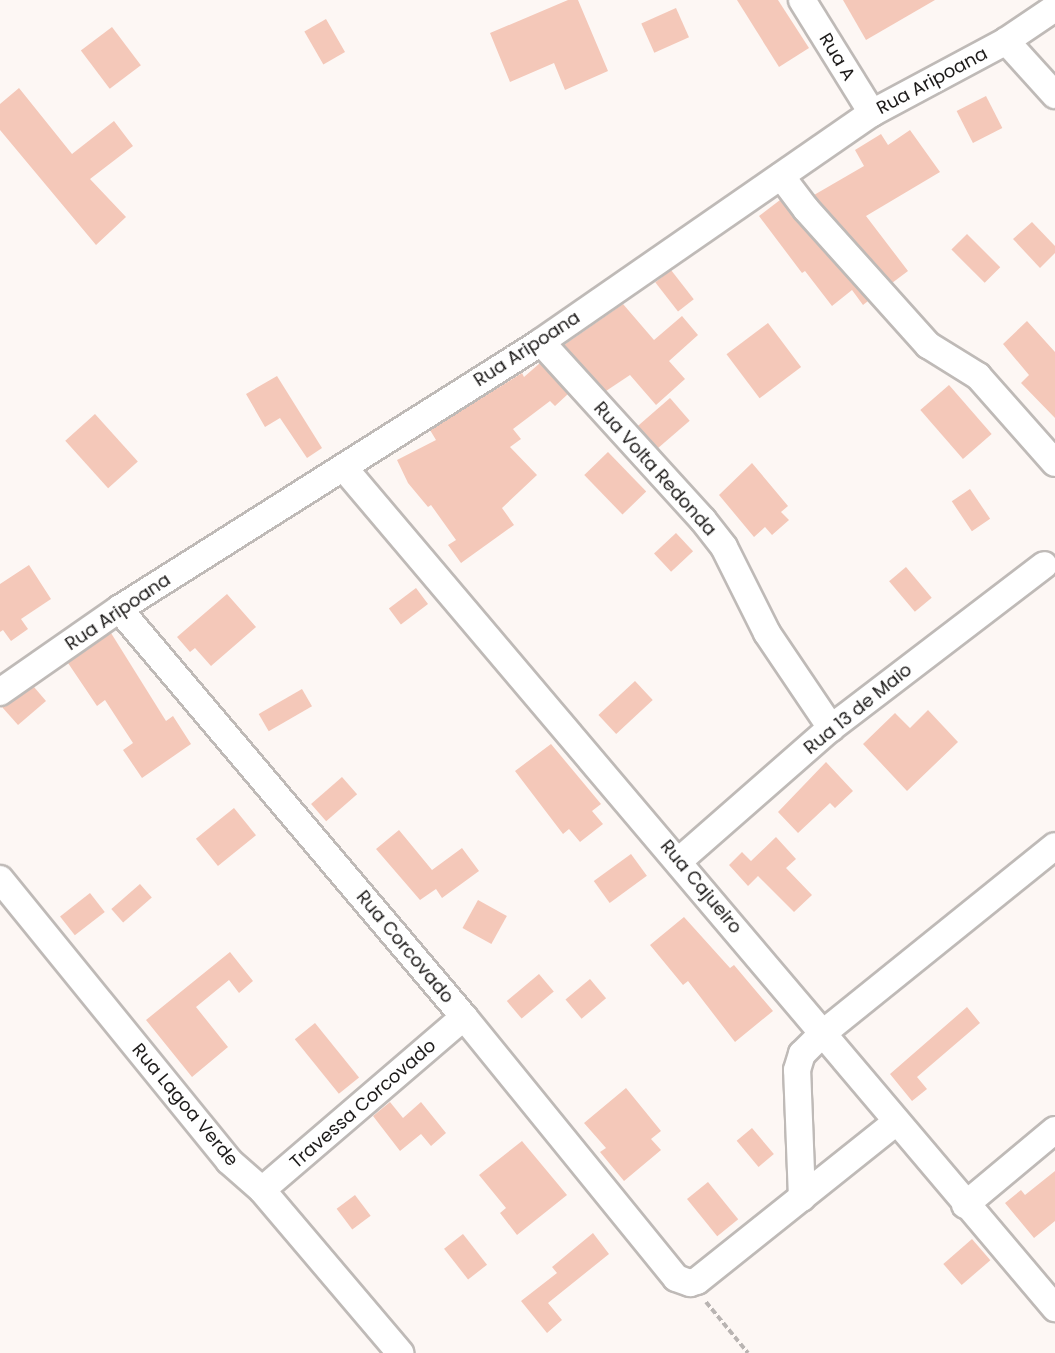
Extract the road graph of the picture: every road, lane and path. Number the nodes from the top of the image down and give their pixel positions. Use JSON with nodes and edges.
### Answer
{"nodes":[{"id":1,"x":802,"y":0,"type":"edge"},
{"id":2,"x":1055,"y":8,"type":"edge"},
{"id":3,"x":1006,"y":41,"type":"junction"},
{"id":4,"x":1055,"y":95,"type":"edge"},
{"id":5,"x":872,"y":113,"type":"junction"},
{"id":6,"x":781,"y":176,"type":"junction"},
{"id":7,"x":541,"y":342,"type":"junction"},
{"id":8,"x":1055,"y":463,"type":"edge"},
{"id":9,"x":344,"y":468,"type":"junction"},
{"id":10,"x":1044,"y":565,"type":"dead end"},
{"id":11,"x":119,"y":609,"type":"junction"},
{"id":12,"x":0,"y":692,"type":"edge"},
{"id":13,"x":831,"y":729,"type":"junction"},
{"id":14,"x":1055,"y":846,"type":"edge"},
{"id":15,"x":680,"y":860,"type":"junction"},
{"id":16,"x":0,"y":879,"type":"edge"},
{"id":17,"x":464,"y":1017,"type":"junction"},
{"id":18,"x":822,"y":1034,"type":"junction"},
{"id":19,"x":895,"y":1123,"type":"junction"},
{"id":20,"x":1055,"y":1130,"type":"edge"},
{"id":21,"x":262,"y":1190,"type":"junction"},
{"id":22,"x":802,"y":1198,"type":"junction"},
{"id":23,"x":965,"y":1205,"type":"junction"},
{"id":24,"x":690,"y":1283,"type":"junction"},
{"id":25,"x":1055,"y":1308,"type":"edge"},
{"id":26,"x":400,"y":1353,"type":"edge"},
{"id":27,"x":748,"y":1353,"type":"edge"}],
"edges":[{"from":1,"to":5,"type":"street","name":"Rua A"},
{"from":2,"to":3,"type":"street","name":"Rua Aripoana"},
{"from":3,"to":4,"type":"street"},
{"from":3,"to":5,"type":"street","name":"Rua Aripoana"},
{"from":5,"to":6,"type":"street","name":"Rua Aripoana"},
{"from":6,"to":7,"type":"street","name":"Rua Aripoana"},
{"from":6,"to":8,"type":"street"},
{"from":7,"to":9,"type":"street","name":"Rua Aripoana"},
{"from":7,"to":13,"type":"street","name":"Rua Volta Redonda"},
{"from":9,"to":11,"type":"street","name":"Rua Aripoana"},
{"from":9,"to":15,"type":"street","name":"Rua Cajueiro"},
{"from":10,"to":13,"type":"street","name":"Rua 13 de Maio"},
{"from":11,"to":12,"type":"street","name":"Rua Aripoana"},
{"from":11,"to":17,"type":"street","name":"Rua Corcovado"},
{"from":13,"to":15,"type":"street","name":"Rua 13 de Maio"},
{"from":14,"to":18,"type":"street"},
{"from":15,"to":18,"type":"street","name":"Rua Cajueiro"},
{"from":16,"to":21,"type":"street","name":"Rua Lagoa Verde"},
{"from":17,"to":21,"type":"street","name":"Travessa Corcovado"},
{"from":17,"to":24,"type":"street","name":"Rua Corcovado"},
{"from":18,"to":19,"type":"street","name":"Rua Cajueiro"},
{"from":18,"to":22,"type":"street"},
{"from":19,"to":22,"type":"street"},
{"from":19,"to":23,"type":"street","name":"Rua Cajueiro"},
{"from":20,"to":23,"type":"street"},
{"from":21,"to":26,"type":"street","name":"Rua Lagoa Verde"},
{"from":22,"to":24,"type":"street"},
{"from":23,"to":25,"type":"street","name":"Rua Cajueiro"},
{"from":24,"to":27,"type":"path"}]}
